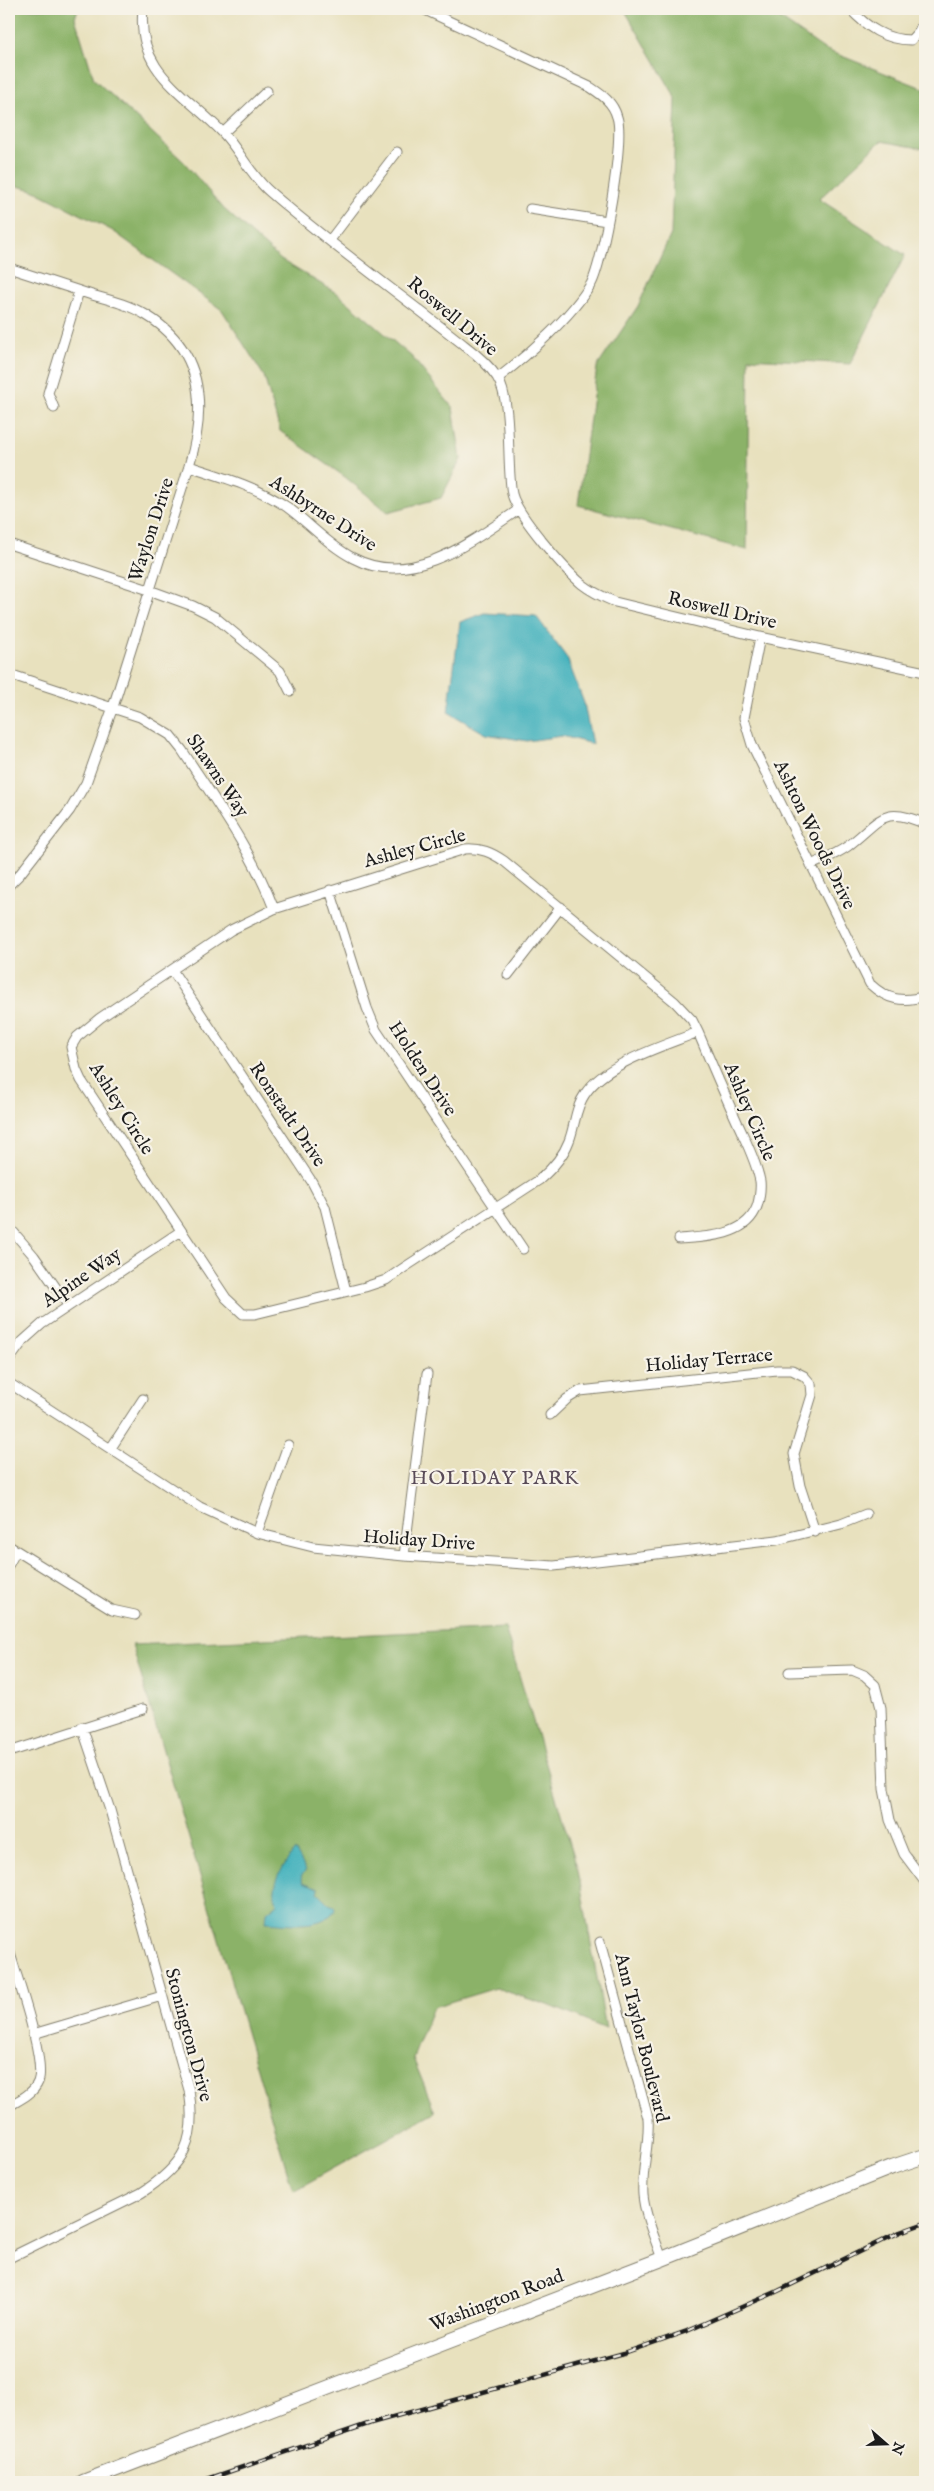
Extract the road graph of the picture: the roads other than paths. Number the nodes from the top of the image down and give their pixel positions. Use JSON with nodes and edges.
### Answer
{"nodes":[{"id":1,"x":143,"y":9,"type":"edge"},
{"id":2,"x":423,"y":9,"type":"edge"},
{"id":3,"x":850,"y":9,"type":"edge"},
{"id":4,"x":925,"y":18,"type":"edge"},
{"id":5,"x":267,"y":91,"type":"dead end"},
{"id":6,"x":223,"y":133,"type":"junction"},
{"id":7,"x":397,"y":152,"type":"dead end"},
{"id":8,"x":530,"y":209,"type":"dead end"},
{"id":9,"x":606,"y":222,"type":"junction"},
{"id":10,"x":330,"y":240,"type":"junction"},
{"id":11,"x":9,"y":268,"type":"edge"},
{"id":12,"x":79,"y":291,"type":"junction"},
{"id":13,"x":498,"y":378,"type":"junction"},
{"id":14,"x":54,"y":408,"type":"dead end"},
{"id":15,"x":189,"y":466,"type":"junction"},
{"id":16,"x":518,"y":510,"type":"junction"},
{"id":17,"x":9,"y":544,"type":"edge"},
{"id":18,"x":149,"y":590,"type":"junction"},
{"id":19,"x":760,"y":637,"type":"junction"},
{"id":20,"x":925,"y":672,"type":"edge"},
{"id":21,"x":9,"y":674,"type":"edge"},
{"id":22,"x":290,"y":691,"type":"dead end"},
{"id":23,"x":112,"y":707,"type":"junction"},
{"id":24,"x":925,"y":824,"type":"edge"},
{"id":25,"x":810,"y":865,"type":"junction"},
{"id":26,"x":9,"y":885,"type":"edge"},
{"id":27,"x":330,"y":890,"type":"junction"},
{"id":28,"x":561,"y":907,"type":"junction"},
{"id":29,"x":274,"y":909,"type":"junction"},
{"id":30,"x":172,"y":970,"type":"junction"},
{"id":31,"x":508,"y":975,"type":"dead end"},
{"id":32,"x":925,"y":996,"type":"edge"},
{"id":33,"x":698,"y":1032,"type":"junction"},
{"id":34,"x":495,"y":1210,"type":"junction"},
{"id":35,"x":9,"y":1227,"type":"edge"},
{"id":36,"x":181,"y":1231,"type":"junction"},
{"id":37,"x":679,"y":1239,"type":"dead end"},
{"id":38,"x":523,"y":1249,"type":"dead end"},
{"id":39,"x":346,"y":1291,"type":"junction"},
{"id":40,"x":68,"y":1305,"type":"junction"},
{"id":41,"x":9,"y":1360,"type":"edge"},
{"id":42,"x":427,"y":1374,"type":"dead end"},
{"id":43,"x":9,"y":1383,"type":"edge"},
{"id":44,"x":143,"y":1399,"type":"dead end"},
{"id":45,"x":550,"y":1415,"type":"dead end"},
{"id":46,"x":288,"y":1445,"type":"dead end"},
{"id":47,"x":110,"y":1448,"type":"junction"},
{"id":48,"x":866,"y":1514,"type":"dead end"},
{"id":49,"x":815,"y":1532,"type":"junction"},
{"id":50,"x":257,"y":1533,"type":"junction"},
{"id":51,"x":13,"y":1548,"type":"edge"},
{"id":52,"x":404,"y":1556,"type":"junction"},
{"id":53,"x":9,"y":1564,"type":"edge"},
{"id":54,"x":135,"y":1615,"type":"dead end"},
{"id":55,"x":788,"y":1672,"type":"dead end"},
{"id":56,"x":143,"y":1709,"type":"dead end"},
{"id":57,"x":82,"y":1727,"type":"junction"},
{"id":58,"x":9,"y":1752,"type":"edge"},
{"id":59,"x":925,"y":1882,"type":"edge"},
{"id":60,"x":600,"y":1942,"type":"dead end"},
{"id":61,"x":9,"y":1950,"type":"edge"},
{"id":62,"x":162,"y":1996,"type":"junction"},
{"id":63,"x":33,"y":2034,"type":"junction"},
{"id":64,"x":925,"y":2088,"type":"edge"},
{"id":65,"x":925,"y":2103,"type":"edge"},
{"id":66,"x":9,"y":2106,"type":"edge"},
{"id":67,"x":925,"y":2156,"type":"edge"},
{"id":68,"x":9,"y":2258,"type":"edge"},
{"id":69,"x":662,"y":2259,"type":"junction"},
{"id":70,"x":83,"y":2482,"type":"edge"}],
"edges":[{"from":1,"to":6,"type":"street","name":"Roswell Drive"},
{"from":2,"to":9,"type":"street"},
{"from":3,"to":4,"type":"street"},
{"from":5,"to":6,"type":"street"},
{"from":6,"to":10,"type":"street","name":"Roswell Drive"},
{"from":7,"to":10,"type":"street"},
{"from":8,"to":9,"type":"street"},
{"from":9,"to":13,"type":"street"},
{"from":10,"to":13,"type":"street","name":"Roswell Drive"},
{"from":11,"to":12,"type":"street","name":"Waylon Drive"},
{"from":12,"to":14,"type":"street"},
{"from":12,"to":15,"type":"street","name":"Waylon Drive"},
{"from":13,"to":16,"type":"street","name":"Roswell Drive"},
{"from":15,"to":16,"type":"street","name":"Ashbyrne Drive"},
{"from":15,"to":18,"type":"street","name":"Waylon Drive"},
{"from":16,"to":19,"type":"street","name":"Roswell Drive"},
{"from":17,"to":18,"type":"street"},
{"from":18,"to":22,"type":"street"},
{"from":18,"to":23,"type":"street","name":"Waylon Drive"},
{"from":19,"to":20,"type":"street","name":"Roswell Drive"},
{"from":19,"to":25,"type":"street","name":"Ashton Woods Drive"},
{"from":21,"to":23,"type":"street","name":"Shawns Way"},
{"from":23,"to":26,"type":"street","name":"Waylon Drive"},
{"from":23,"to":29,"type":"street","name":"Shawns Way"},
{"from":24,"to":25,"type":"street"},
{"from":25,"to":32,"type":"street","name":"Ashton Woods Drive"},
{"from":27,"to":28,"type":"street","name":"Ashley Circle"},
{"from":27,"to":29,"type":"street","name":"Ashley Circle"},
{"from":27,"to":34,"type":"street","name":"Holden Drive"},
{"from":28,"to":31,"type":"street"},
{"from":28,"to":33,"type":"street","name":"Ashley Circle"},
{"from":29,"to":30,"type":"street","name":"Ashley Circle"},
{"from":30,"to":36,"type":"street","name":"Ashley Circle"},
{"from":30,"to":39,"type":"street","name":"Ronstadt Drive"},
{"from":33,"to":34,"type":"street","name":"Ashley Circle"},
{"from":33,"to":37,"type":"street","name":"Ashley Circle"},
{"from":34,"to":38,"type":"street","name":"Holden Drive"},
{"from":34,"to":39,"type":"street","name":"Ashley Circle"},
{"from":35,"to":40,"type":"street"},
{"from":36,"to":39,"type":"street","name":"Ashley Circle"},
{"from":36,"to":40,"type":"street","name":"Alpine Way"},
{"from":40,"to":41,"type":"street","name":"Alpine Way"},
{"from":42,"to":52,"type":"street"},
{"from":43,"to":47,"type":"street","name":"Holiday Drive"},
{"from":44,"to":47,"type":"street"},
{"from":45,"to":49,"type":"street","name":"Holiday Terrace"},
{"from":46,"to":50,"type":"street"},
{"from":47,"to":50,"type":"street","name":"Holiday Drive"},
{"from":48,"to":49,"type":"street","name":"Holiday Drive"},
{"from":49,"to":52,"type":"street","name":"Holiday Drive"},
{"from":50,"to":52,"type":"street","name":"Holiday Drive"},
{"from":51,"to":53,"type":"street"},
{"from":51,"to":54,"type":"street"},
{"from":55,"to":59,"type":"street"},
{"from":56,"to":57,"type":"street"},
{"from":57,"to":58,"type":"street"},
{"from":57,"to":62,"type":"street","name":"Stonington Drive"},
{"from":60,"to":69,"type":"street","name":"Ann Taylor Boulevard"},
{"from":61,"to":63,"type":"street"},
{"from":62,"to":63,"type":"street"},
{"from":62,"to":68,"type":"street","name":"Stonington Drive"},
{"from":63,"to":66,"type":"street"},
{"from":64,"to":65,"type":"street"},
{"from":67,"to":69,"type":"main road","name":"Washington Road"},
{"from":69,"to":70,"type":"main road","name":"Washington Road"}]}
